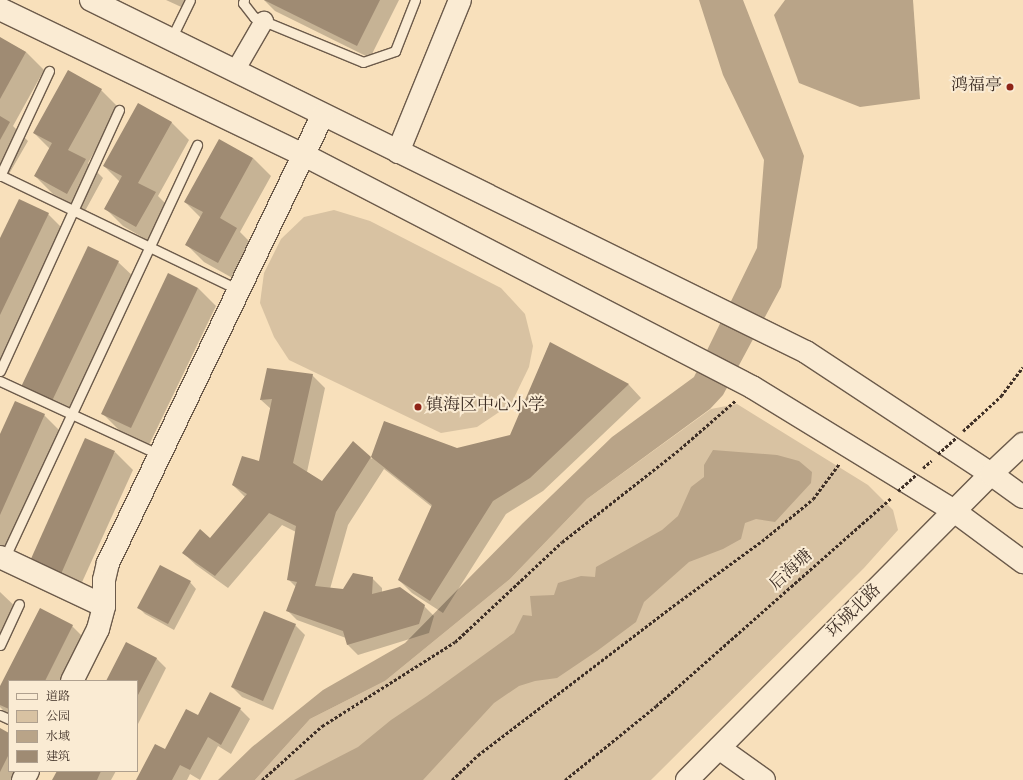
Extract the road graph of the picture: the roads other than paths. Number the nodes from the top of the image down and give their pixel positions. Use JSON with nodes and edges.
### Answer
{"nodes":[{"id":1,"x":92,"y":0,"type":"edge"},
{"id":2,"x":190,"y":0,"type":"edge"},
{"id":3,"x":244,"y":0,"type":"edge"},
{"id":4,"x":415,"y":0,"type":"edge"},
{"id":5,"x":460,"y":0,"type":"edge"},
{"id":6,"x":0,"y":9,"type":"edge"},
{"id":7,"x":264,"y":21,"type":"junction"},
{"id":8,"x":171,"y":39,"type":"junction"},
{"id":9,"x":49,"y":70,"type":"dead end"},
{"id":10,"x":235,"y":71,"type":"junction"},
{"id":11,"x":119,"y":110,"type":"dead end"},
{"id":12,"x":322,"y":115,"type":"junction"},
{"id":13,"x":197,"y":145,"type":"dead end"},
{"id":14,"x":398,"y":152,"type":"junction"},
{"id":15,"x":304,"y":155,"type":"junction"},
{"id":16,"x":0,"y":175,"type":"edge"},
{"id":17,"x":73,"y":210,"type":"junction"},
{"id":18,"x":150,"y":247,"type":"junction"},
{"id":19,"x":239,"y":290,"type":"junction"},
{"id":20,"x":0,"y":371,"type":"edge"},
{"id":21,"x":0,"y":381,"type":"edge"},
{"id":22,"x":72,"y":414,"type":"junction"},
{"id":23,"x":1023,"y":444,"type":"edge"},
{"id":24,"x":160,"y":455,"type":"junction"},
{"id":25,"x":991,"y":474,"type":"junction"},
{"id":26,"x":1023,"y":497,"type":"edge"},
{"id":27,"x":954,"y":511,"type":"junction"},
{"id":28,"x":2,"y":558,"type":"edge"},
{"id":29,"x":1023,"y":562,"type":"edge"},
{"id":30,"x":19,"y":604,"type":"dead end"},
{"id":31,"x":104,"y":606,"type":"junction"},
{"id":32,"x":0,"y":645,"type":"edge"},
{"id":33,"x":72,"y":680,"type":"edge"},
{"id":34,"x":719,"y":748,"type":"junction"},
{"id":35,"x":687,"y":780,"type":"edge"},
{"id":36,"x":764,"y":780,"type":"edge"}],
"edges":[{"from":1,"to":8,"type":"street"},
{"from":2,"to":8,"type":"lane"},
{"from":3,"to":7,"type":"lane"},
{"from":4,"to":7,"type":"lane"},
{"from":5,"to":14,"type":"street"},
{"from":6,"to":15,"type":"street"},
{"from":7,"to":10,"type":"street"},
{"from":8,"to":10,"type":"street"},
{"from":9,"to":16,"type":"lane"},
{"from":10,"to":12,"type":"street"},
{"from":11,"to":17,"type":"lane"},
{"from":12,"to":14,"type":"street"},
{"from":12,"to":15,"type":"street"},
{"from":13,"to":18,"type":"lane"},
{"from":14,"to":25,"type":"street"},
{"from":15,"to":19,"type":"street"},
{"from":15,"to":27,"type":"street"},
{"from":16,"to":17,"type":"lane"},
{"from":17,"to":18,"type":"lane"},
{"from":17,"to":20,"type":"lane"},
{"from":18,"to":19,"type":"lane"},
{"from":18,"to":22,"type":"lane"},
{"from":19,"to":24,"type":"street"},
{"from":21,"to":22,"type":"lane"},
{"from":22,"to":24,"type":"lane"},
{"from":22,"to":28,"type":"lane"},
{"from":23,"to":25,"type":"street","name":"环城北路"},
{"from":24,"to":31,"type":"street"},
{"from":25,"to":26,"type":"street"},
{"from":25,"to":27,"type":"street","name":"环城北路"},
{"from":27,"to":29,"type":"street"},
{"from":27,"to":34,"type":"street","name":"环城北路"},
{"from":28,"to":31,"type":"street"},
{"from":30,"to":32,"type":"lane"},
{"from":31,"to":33,"type":"street"},
{"from":34,"to":35,"type":"street","name":"环城北路"},
{"from":34,"to":36,"type":"street"}]}
